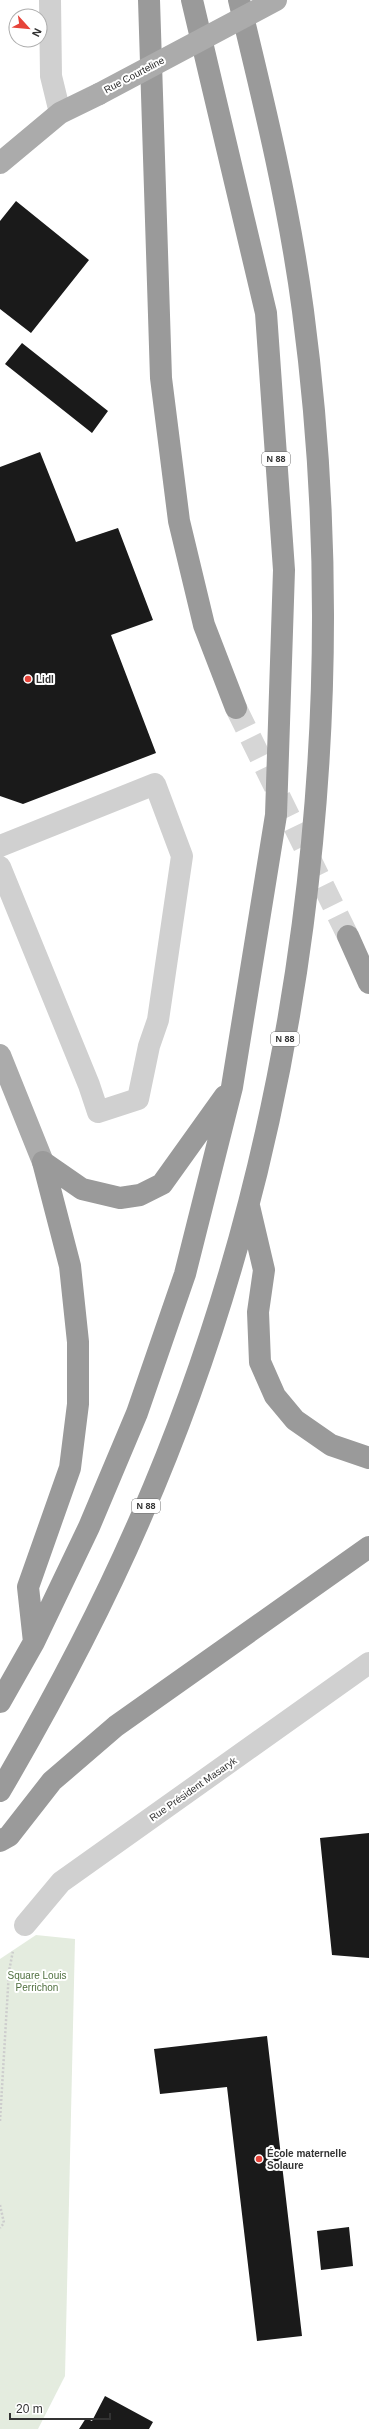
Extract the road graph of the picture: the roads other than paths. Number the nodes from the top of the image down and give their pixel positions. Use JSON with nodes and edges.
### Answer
{"nodes":[{"id":1,"x":50,"y":0,"type":"edge"},
{"id":2,"x":150,"y":0,"type":"edge"},
{"id":3,"x":192,"y":0,"type":"edge"},
{"id":4,"x":239,"y":0,"type":"edge"},
{"id":5,"x":276,"y":0,"type":"edge"},
{"id":6,"x":60,"y":113,"type":"junction"},
{"id":7,"x":0,"y":163,"type":"edge"},
{"id":8,"x":236,"y":708,"type":"tunnel mouth"},
{"id":9,"x":0,"y":846,"type":"edge"},
{"id":10,"x":0,"y":867,"type":"edge"},
{"id":11,"x":348,"y":936,"type":"tunnel mouth"},
{"id":12,"x":369,"y":983,"type":"edge"},
{"id":13,"x":0,"y":1056,"type":"edge"},
{"id":14,"x":232,"y":1087,"type":"junction"},
{"id":15,"x":43,"y":1162,"type":"junction"},
{"id":16,"x":248,"y":1203,"type":"junction"},
{"id":17,"x":369,"y":1458,"type":"edge"},
{"id":18,"x":369,"y":1547,"type":"edge"},
{"id":19,"x":34,"y":1642,"type":"junction"},
{"id":20,"x":369,"y":1663,"type":"edge"},
{"id":21,"x":0,"y":1702,"type":"edge"},
{"id":22,"x":0,"y":1791,"type":"edge"},
{"id":23,"x":0,"y":1841,"type":"edge"},
{"id":24,"x":24,"y":1925,"type":"dead end"}],
"edges":[{"from":1,"to":6,"type":"street"},
{"from":2,"to":8,"type":"highway"},
{"from":3,"to":14,"type":"highway","number":"N 88"},
{"from":4,"to":16,"type":"highway","number":"N 88"},
{"from":5,"to":6,"type":"main road","name":"Rue Courteline","bridge":true},
{"from":6,"to":7,"type":"main road","name":"Rue Courteline"},
{"from":9,"to":10,"type":"street"},
{"from":11,"to":12,"type":"highway"},
{"from":13,"to":15,"type":"main road"},
{"from":14,"to":15,"type":"highway"},
{"from":14,"to":19,"type":"highway","number":"N 88"},
{"from":15,"to":19,"type":"highway"},
{"from":16,"to":17,"type":"highway"},
{"from":16,"to":22,"type":"highway","number":"N 88"},
{"from":18,"to":23,"type":"highway"},
{"from":19,"to":21,"type":"highway","number":"N 88"},
{"from":20,"to":24,"type":"street","name":"Rue Président Masaryk"}]}
